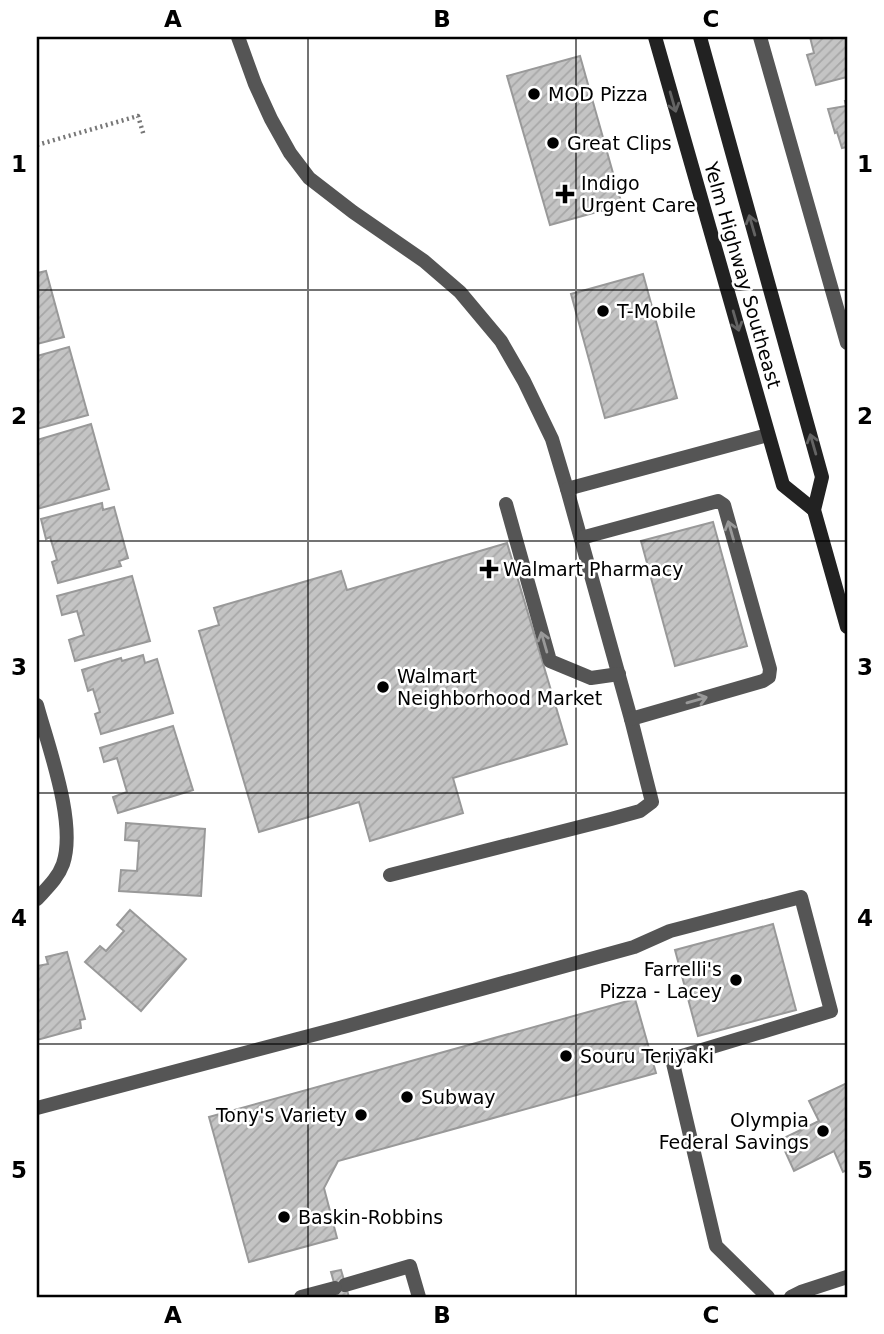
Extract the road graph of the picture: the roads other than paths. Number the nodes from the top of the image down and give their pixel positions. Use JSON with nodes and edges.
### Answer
{"nodes":[{"id":1,"x":238,"y":37,"type":"edge"},
{"id":2,"x":655,"y":37,"type":"edge"},
{"id":3,"x":700,"y":37,"type":"edge"},
{"id":4,"x":760,"y":37,"type":"edge"},
{"id":5,"x":847,"y":343,"type":"edge"},
{"id":6,"x":768,"y":435,"type":"junction"},
{"id":7,"x":567,"y":489,"type":"junction"},
{"id":8,"x":506,"y":504,"type":"dead end"},
{"id":9,"x":814,"y":510,"type":"junction"},
{"id":10,"x":581,"y":538,"type":"junction"},
{"id":11,"x":847,"y":627,"type":"edge"},
{"id":12,"x":619,"y":674,"type":"junction"},
{"id":13,"x":37,"y":705,"type":"edge"},
{"id":14,"x":631,"y":719,"type":"junction"},
{"id":15,"x":390,"y":875,"type":"dead end"},
{"id":16,"x":37,"y":899,"type":"edge"},
{"id":17,"x":37,"y":1108,"type":"edge"},
{"id":18,"x":847,"y":1277,"type":"edge"},
{"id":19,"x":301,"y":1297,"type":"edge"},
{"id":20,"x":419,"y":1297,"type":"edge"},
{"id":21,"x":768,"y":1297,"type":"edge"},
{"id":22,"x":791,"y":1297,"type":"edge"}],
"edges":[{"from":1,"to":7,"type":"street"},
{"from":2,"to":6,"type":"main road","name":"Yelm Highway Southeast","one_way":true},
{"from":9,"to":3,"type":"main road","name":"Yelm Highway Southeast","one_way":true},
{"from":4,"to":5,"type":"street"},
{"from":6,"to":7,"type":"street"},
{"from":6,"to":9,"type":"main road","name":"Yelm Highway Southeast"},
{"from":7,"to":10,"type":"street"},
{"from":12,"to":8,"type":"street","one_way":true},
{"from":9,"to":11,"type":"main road","name":"Yelm Highway Southeast"},
{"from":10,"to":12,"type":"street"},
{"from":14,"to":10,"type":"street","one_way":true},
{"from":12,"to":14,"type":"street"},
{"from":13,"to":16,"type":"street"},
{"from":14,"to":15,"type":"street"},
{"from":17,"to":21,"type":"street"},
{"from":18,"to":22,"type":"street"},
{"from":19,"to":20,"type":"street"}]}
